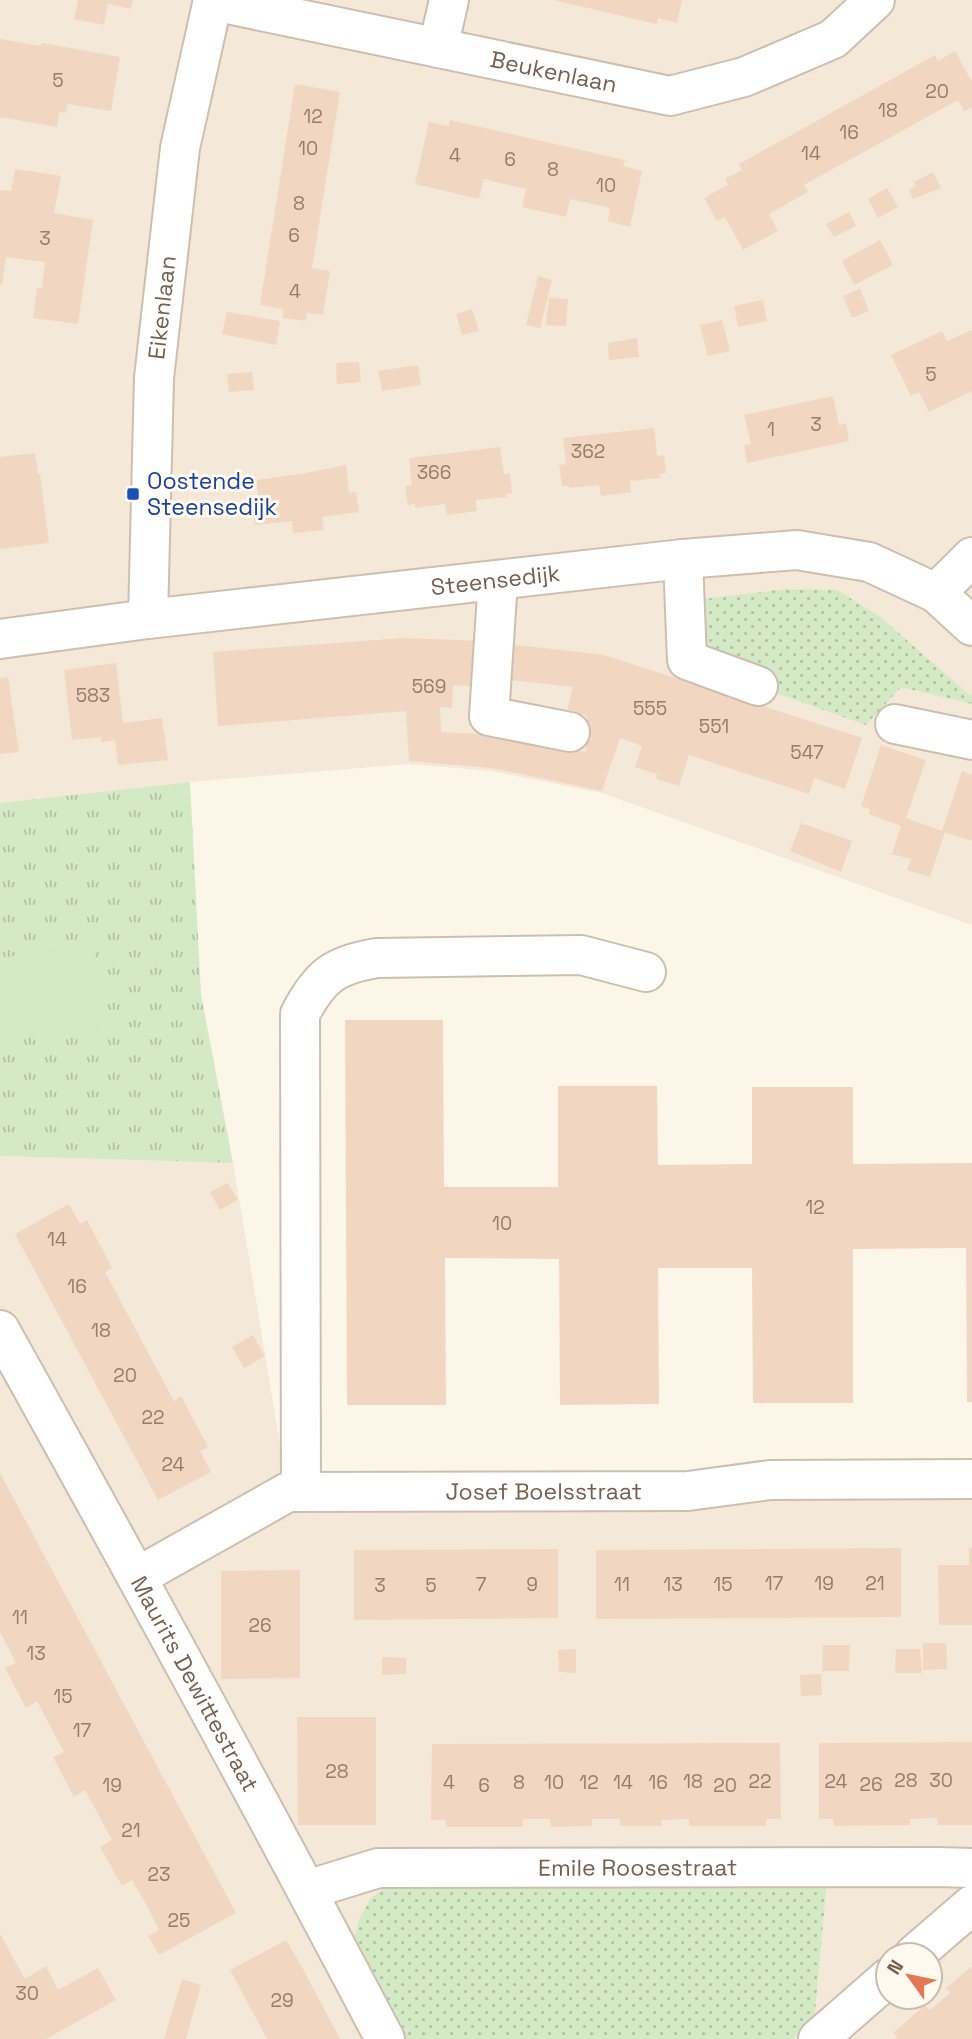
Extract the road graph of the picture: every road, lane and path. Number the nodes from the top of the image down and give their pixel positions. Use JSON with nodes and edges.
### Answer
{"nodes":[{"id":1,"x":213,"y":0,"type":"edge"},
{"id":2,"x":449,"y":0,"type":"edge"},
{"id":3,"x":875,"y":0,"type":"edge"},
{"id":4,"x":438,"y":48,"type":"junction"},
{"id":5,"x":972,"y":557,"type":"edge"},
{"id":6,"x":683,"y":559,"type":"junction"},
{"id":7,"x":498,"y":580,"type":"junction"},
{"id":8,"x":936,"y":593,"type":"junction"},
{"id":9,"x":148,"y":619,"type":"junction"},
{"id":10,"x":972,"y":626,"type":"edge"},
{"id":11,"x":0,"y":639,"type":"edge"},
{"id":12,"x":758,"y":686,"type":"dead end"},
{"id":13,"x":895,"y":724,"type":"dead end"},
{"id":14,"x":570,"y":732,"type":"dead end"},
{"id":15,"x":972,"y":740,"type":"edge"},
{"id":16,"x":646,"y":972,"type":"dead end"},
{"id":17,"x":0,"y":1331,"type":"edge"},
{"id":18,"x":972,"y":1479,"type":"edge"},
{"id":19,"x":301,"y":1492,"type":"junction"},
{"id":20,"x":137,"y":1577,"type":"junction"},
{"id":21,"x":972,"y":1868,"type":"edge"},
{"id":22,"x":307,"y":1890,"type":"junction"},
{"id":23,"x":972,"y":1905,"type":"edge"},
{"id":24,"x":930,"y":1941,"type":"edge"},
{"id":25,"x":874,"y":1990,"type":"edge"},
{"id":26,"x":385,"y":2039,"type":"edge"},
{"id":27,"x":818,"y":2039,"type":"edge"}],
"edges":[{"from":1,"to":4,"type":"street","name":"Beukenlaan"},
{"from":1,"to":9,"type":"street","name":"Eikenlaan"},
{"from":2,"to":4,"type":"street"},
{"from":3,"to":4,"type":"street","name":"Beukenlaan"},
{"from":5,"to":8,"type":"street"},
{"from":6,"to":7,"type":"street","name":"Steensedijk"},
{"from":6,"to":8,"type":"street","name":"Steensedijk"},
{"from":6,"to":12,"type":"street"},
{"from":7,"to":9,"type":"street","name":"Steensedijk"},
{"from":7,"to":14,"type":"street"},
{"from":8,"to":10,"type":"street","name":"Steensedijk"},
{"from":9,"to":11,"type":"street","name":"Steensedijk"},
{"from":13,"to":15,"type":"street"},
{"from":16,"to":19,"type":"street"},
{"from":17,"to":20,"type":"street","name":"Maurits Dewittestraat"},
{"from":18,"to":19,"type":"street","name":"Josef Boelsstraat"},
{"from":19,"to":20,"type":"street","name":"Josef Boelsstraat"},
{"from":20,"to":22,"type":"street","name":"Maurits Dewittestraat"},
{"from":21,"to":22,"type":"street","name":"Emile Roosestraat"},
{"from":22,"to":26,"type":"street","name":"Maurits Dewittestraat"},
{"from":23,"to":24,"type":"street"},
{"from":25,"to":27,"type":"street"}]}
